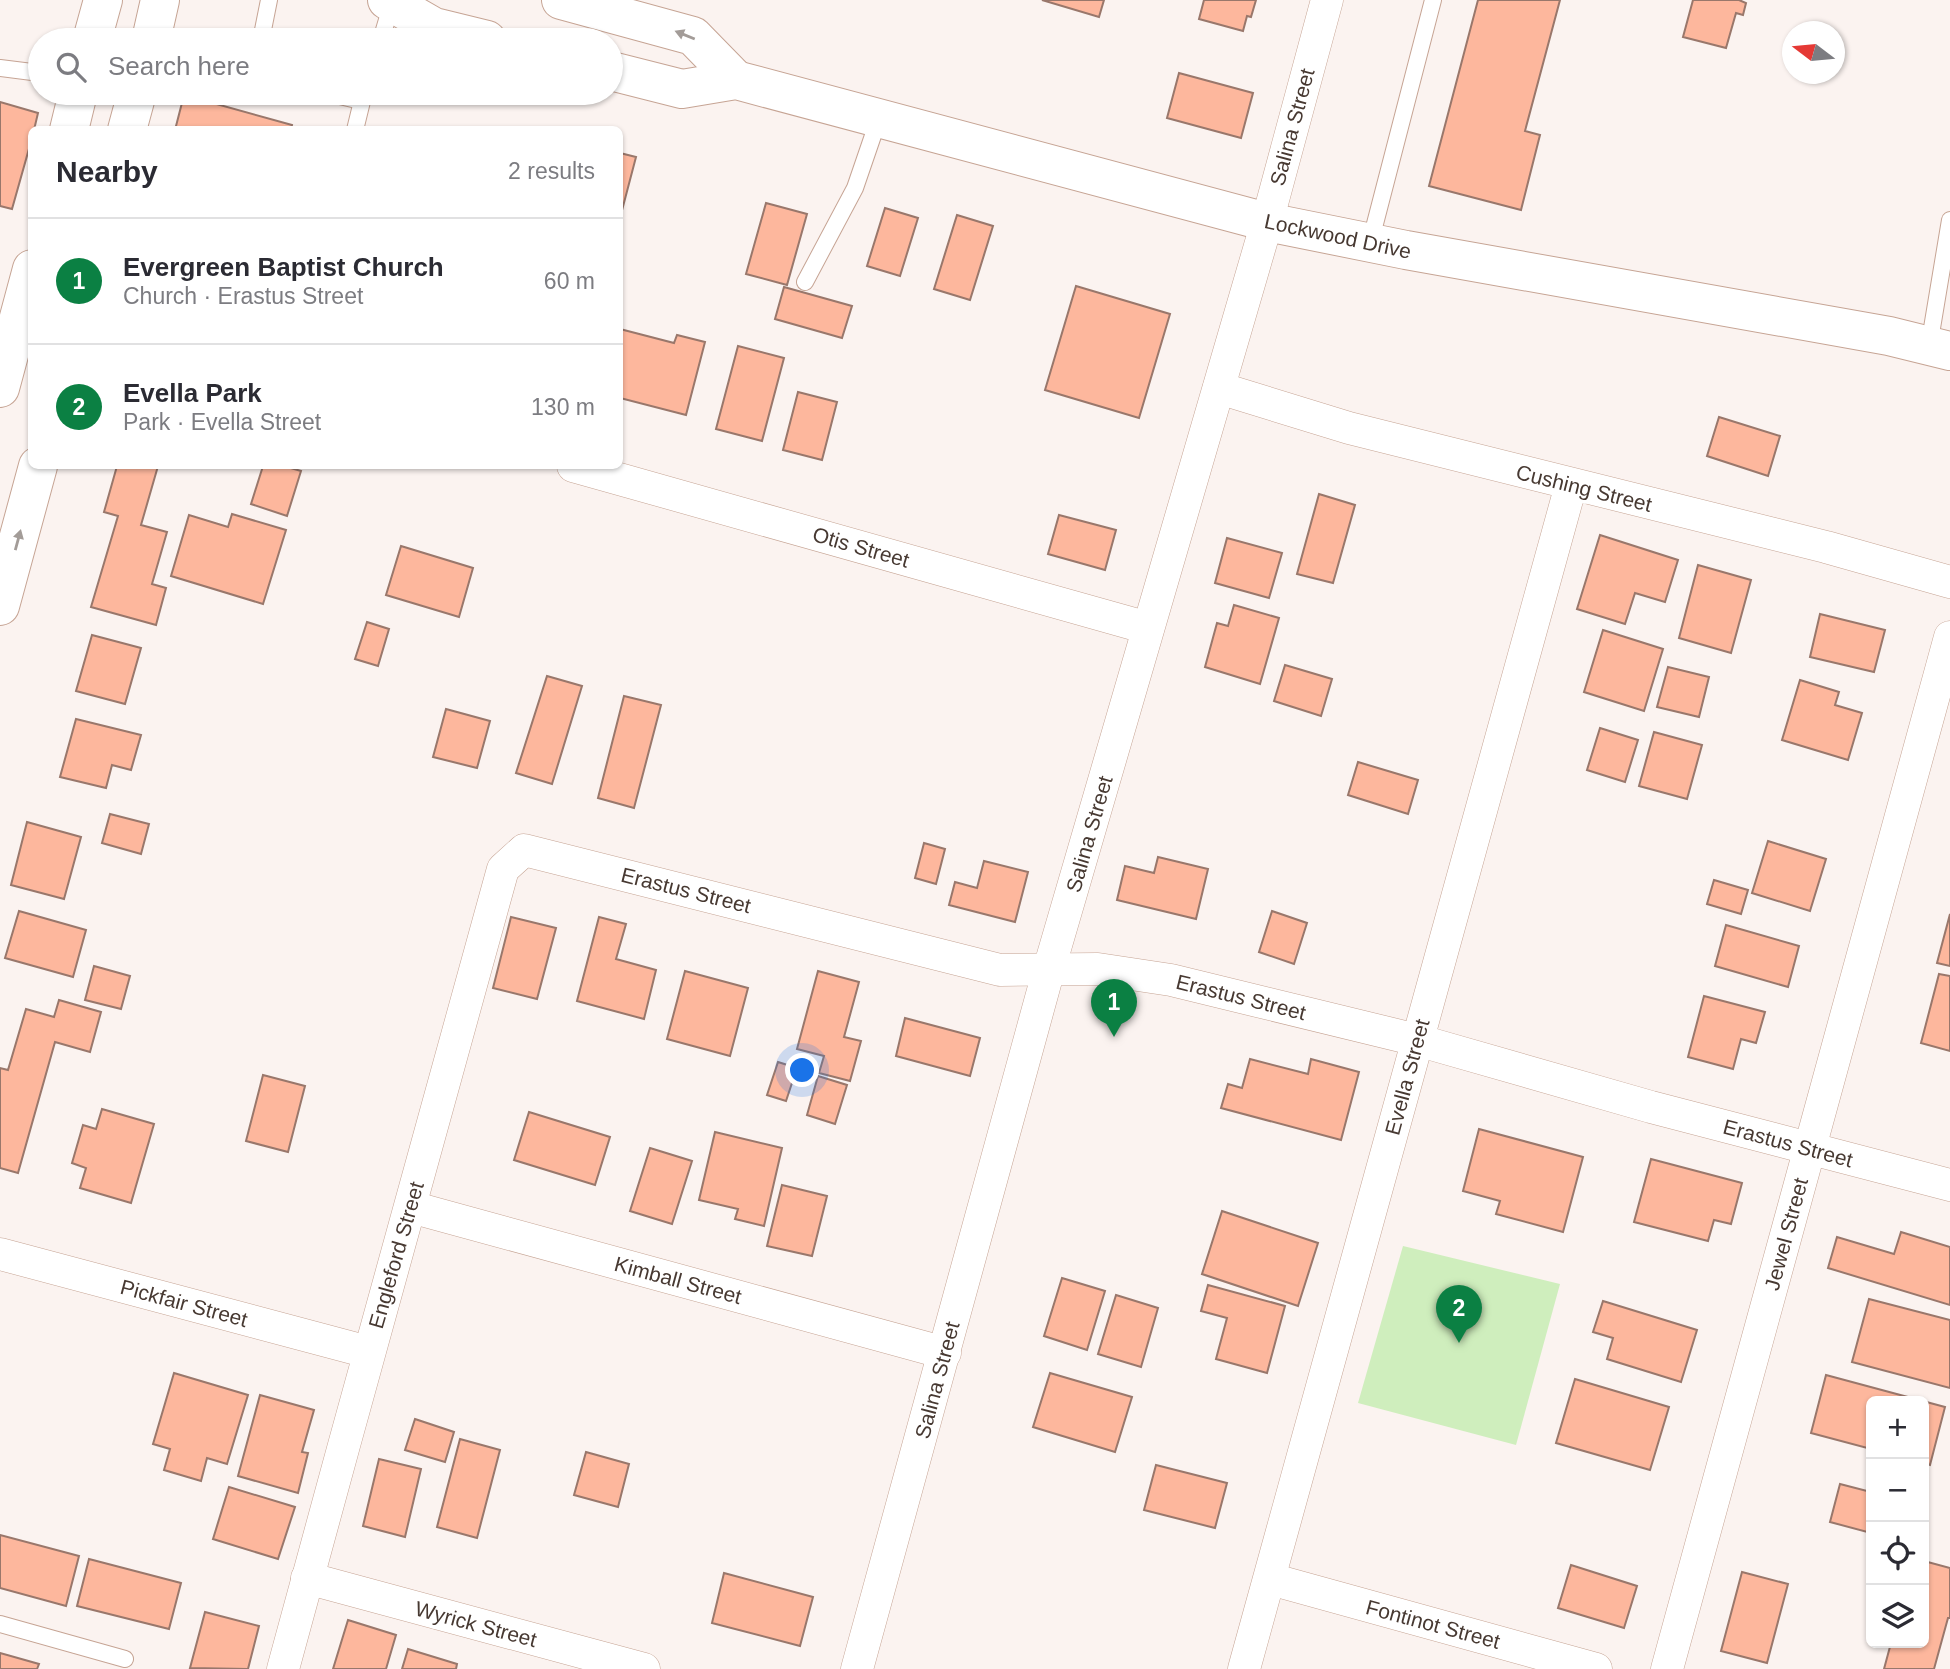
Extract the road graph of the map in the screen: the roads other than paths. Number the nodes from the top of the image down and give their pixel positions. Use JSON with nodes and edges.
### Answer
{"nodes":[{"id":1,"x":103,"y":0,"type":"edge"},
{"id":2,"x":160,"y":0,"type":"edge"},
{"id":3,"x":269,"y":0,"type":"edge"},
{"id":4,"x":561,"y":0,"type":"edge"},
{"id":5,"x":1326,"y":0,"type":"edge"},
{"id":6,"x":1433,"y":0,"type":"edge"},
{"id":7,"x":390,"y":2,"type":"edge"},
{"id":8,"x":95,"y":28,"type":"edge"},
{"id":9,"x":153,"y":28,"type":"edge"},
{"id":10,"x":263,"y":28,"type":"edge"},
{"id":11,"x":384,"y":28,"type":"edge"},
{"id":12,"x":438,"y":28,"type":"edge"},
{"id":13,"x":0,"y":68,"type":"edge"},
{"id":14,"x":28,"y":72,"type":"edge"},
{"id":15,"x":623,"y":74,"type":"edge"},
{"id":16,"x":736,"y":80,"type":"junction"},
{"id":17,"x":75,"y":105,"type":"edge"},
{"id":18,"x":134,"y":105,"type":"edge"},
{"id":19,"x":361,"y":105,"type":"edge"},
{"id":20,"x":879,"y":118,"type":"junction"},
{"id":21,"x":70,"y":126,"type":"edge"},
{"id":22,"x":129,"y":126,"type":"edge"},
{"id":23,"x":356,"y":126,"type":"edge"},
{"id":24,"x":1950,"y":219,"type":"edge"},
{"id":25,"x":1267,"y":222,"type":"junction"},
{"id":26,"x":1370,"y":243,"type":"junction"},
{"id":27,"x":28,"y":280,"type":"edge"},
{"id":28,"x":805,"y":282,"type":"dead end"},
{"id":29,"x":17,"y":309,"type":"edge"},
{"id":30,"x":1943,"y":356,"type":"edge"},
{"id":31,"x":0,"y":388,"type":"edge"},
{"id":32,"x":1219,"y":388,"type":"junction"},
{"id":33,"x":37,"y":469,"type":"edge"},
{"id":34,"x":584,"y":469,"type":"edge"},
{"id":35,"x":1572,"y":485,"type":"junction"},
{"id":36,"x":1950,"y":582,"type":"edge"},
{"id":37,"x":0,"y":606,"type":"edge"},
{"id":38,"x":1149,"y":628,"type":"junction"},
{"id":39,"x":1950,"y":637,"type":"edge"},
{"id":40,"x":524,"y":850,"type":"joint"},
{"id":41,"x":1049,"y":969,"type":"junction"},
{"id":42,"x":1417,"y":1040,"type":"junction"},
{"id":43,"x":1809,"y":1147,"type":"junction"},
{"id":44,"x":1950,"y":1185,"type":"edge"},
{"id":45,"x":411,"y":1207,"type":"junction"},
{"id":46,"x":0,"y":1254,"type":"edge"},
{"id":47,"x":368,"y":1352,"type":"junction"},
{"id":48,"x":945,"y":1353,"type":"junction"},
{"id":49,"x":307,"y":1578,"type":"junction"},
{"id":50,"x":1270,"y":1579,"type":"junction"},
{"id":51,"x":0,"y":1624,"type":"edge"},
{"id":52,"x":125,"y":1659,"type":"dead end"},
{"id":53,"x":283,"y":1669,"type":"edge"},
{"id":54,"x":644,"y":1669,"type":"edge"},
{"id":55,"x":857,"y":1669,"type":"edge"},
{"id":56,"x":1244,"y":1669,"type":"edge"},
{"id":57,"x":1596,"y":1669,"type":"edge"},
{"id":58,"x":1667,"y":1669,"type":"edge"}],
"edges":[{"from":1,"to":8,"type":"main road"},
{"from":2,"to":9,"type":"main road"},
{"from":3,"to":10,"type":"lane"},
{"from":16,"to":4,"type":"main road","one_way":true},
{"from":5,"to":25,"type":"street","name":"Salina Street"},
{"from":6,"to":26,"type":"lane"},
{"from":7,"to":11,"type":"lane"},
{"from":7,"to":12,"type":"main road"},
{"from":13,"to":14,"type":"lane"},
{"from":15,"to":16,"type":"main road","name":"Lockwood Drive"},
{"from":16,"to":20,"type":"main road","name":"Lockwood Drive"},
{"from":17,"to":21,"type":"main road"},
{"from":18,"to":22,"type":"main road"},
{"from":19,"to":23,"type":"lane"},
{"from":20,"to":25,"type":"main road","name":"Lockwood Drive"},
{"from":20,"to":28,"type":"lane"},
{"from":24,"to":30,"type":"lane"},
{"from":25,"to":26,"type":"main road","name":"Lockwood Drive"},
{"from":25,"to":32,"type":"street","name":"Salina Street"},
{"from":26,"to":30,"type":"main road","name":"Lockwood Drive"},
{"from":27,"to":29,"type":"main road"},
{"from":29,"to":31,"type":"main road"},
{"from":32,"to":35,"type":"street","name":"Cushing Street"},
{"from":32,"to":38,"type":"street","name":"Salina Street"},
{"from":37,"to":33,"type":"main road","one_way":true},
{"from":34,"to":38,"type":"street","name":"Otis Street"},
{"from":35,"to":36,"type":"street","name":"Cushing Street"},
{"from":35,"to":42,"type":"street","name":"Evella Street"},
{"from":38,"to":41,"type":"street","name":"Salina Street"},
{"from":39,"to":43,"type":"street","name":"Jewel Street"},
{"from":40,"to":41,"type":"street","name":"Erastus Street"},
{"from":40,"to":45,"type":"street","name":"Engleford Street"},
{"from":41,"to":42,"type":"street","name":"Erastus Street"},
{"from":41,"to":48,"type":"street","name":"Salina Street"},
{"from":42,"to":43,"type":"street","name":"Erastus Street"},
{"from":42,"to":50,"type":"street","name":"Evella Street"},
{"from":43,"to":44,"type":"street","name":"Erastus Street"},
{"from":43,"to":58,"type":"street","name":"Jewel Street"},
{"from":45,"to":47,"type":"street","name":"Engleford Street"},
{"from":45,"to":48,"type":"street","name":"Kimball Street"},
{"from":46,"to":47,"type":"street","name":"Pickfair Street"},
{"from":47,"to":49,"type":"street","name":"Engleford Street"},
{"from":48,"to":55,"type":"street","name":"Salina Street"},
{"from":49,"to":53,"type":"street","name":"Engleford Street"},
{"from":49,"to":54,"type":"street","name":"Wyrick Street"},
{"from":50,"to":56,"type":"street","name":"Evella Street"},
{"from":50,"to":57,"type":"street","name":"Fontinot Street"},
{"from":51,"to":52,"type":"lane"}]}
